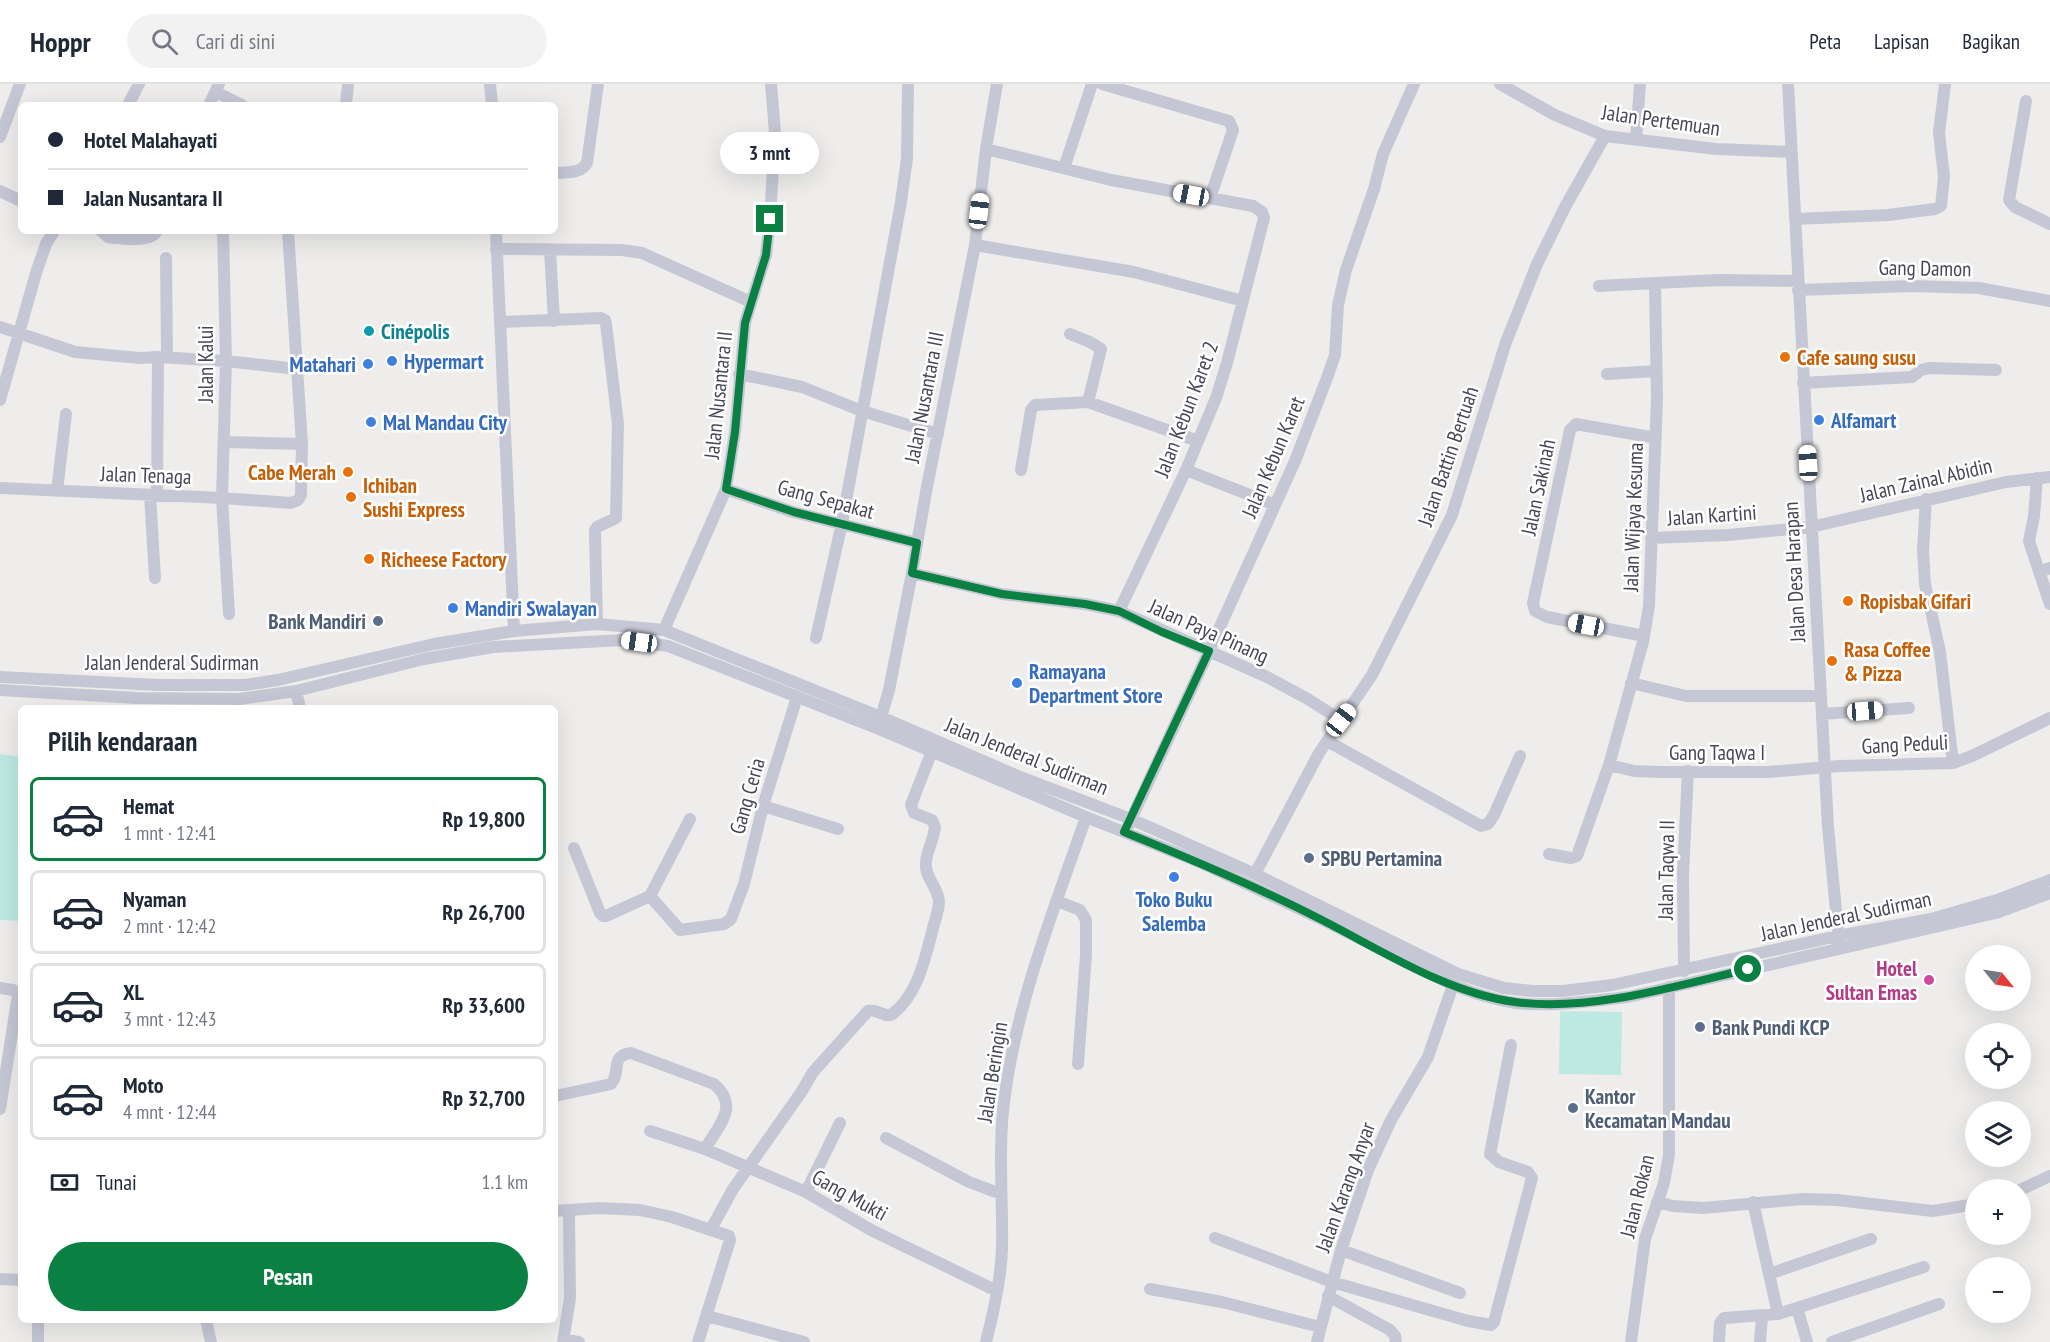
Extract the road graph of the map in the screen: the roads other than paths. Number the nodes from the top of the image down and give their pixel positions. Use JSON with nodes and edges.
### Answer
{"nodes":[{"id":1,"x":20,"y":84,"type":"edge"},
{"id":2,"x":139,"y":84,"type":"edge"},
{"id":3,"x":348,"y":84,"type":"edge"},
{"id":4,"x":490,"y":84,"type":"edge"},
{"id":5,"x":598,"y":84,"type":"edge"},
{"id":6,"x":771,"y":84,"type":"edge"},
{"id":7,"x":908,"y":84,"type":"edge"},
{"id":8,"x":997,"y":84,"type":"edge"},
{"id":9,"x":1092,"y":84,"type":"edge"},
{"id":10,"x":1102,"y":84,"type":"edge"},
{"id":11,"x":1414,"y":84,"type":"edge"},
{"id":12,"x":1500,"y":84,"type":"edge"},
{"id":13,"x":1640,"y":84,"type":"edge"},
{"id":14,"x":1788,"y":84,"type":"edge"},
{"id":15,"x":1945,"y":84,"type":"edge"},
{"id":16,"x":218,"y":88,"type":"edge"},
{"id":17,"x":2026,"y":101,"type":"dead end"},
{"id":18,"x":130,"y":102,"type":"edge"},
{"id":19,"x":211,"y":102,"type":"edge"},
{"id":20,"x":238,"y":102,"type":"edge"},
{"id":21,"x":346,"y":102,"type":"edge"},
{"id":22,"x":492,"y":102,"type":"edge"},
{"id":23,"x":1605,"y":136,"type":"junction"},
{"id":24,"x":0,"y":137,"type":"edge"},
{"id":25,"x":1636,"y":139,"type":"junction"},
{"id":26,"x":986,"y":149,"type":"junction"},
{"id":27,"x":1791,"y":153,"type":"junction"},
{"id":28,"x":1064,"y":168,"type":"junction"},
{"id":29,"x":558,"y":173,"type":"edge"},
{"id":30,"x":0,"y":191,"type":"edge"},
{"id":31,"x":1210,"y":198,"type":"junction"},
{"id":32,"x":18,"y":200,"type":"edge"},
{"id":33,"x":1795,"y":219,"type":"junction"},
{"id":34,"x":2050,"y":224,"type":"edge"},
{"id":35,"x":52,"y":234,"type":"edge"},
{"id":36,"x":104,"y":234,"type":"edge"},
{"id":37,"x":156,"y":234,"type":"edge"},
{"id":38,"x":224,"y":234,"type":"edge"},
{"id":39,"x":288,"y":234,"type":"edge"},
{"id":40,"x":496,"y":234,"type":"edge"},
{"id":41,"x":975,"y":245,"type":"junction"},
{"id":42,"x":496,"y":249,"type":"junction"},
{"id":43,"x":550,"y":250,"type":"junction"},
{"id":44,"x":166,"y":258,"type":"dead end"},
{"id":45,"x":1655,"y":283,"type":"junction"},
{"id":46,"x":1599,"y":286,"type":"dead end"},
{"id":47,"x":1798,"y":286,"type":"junction"},
{"id":48,"x":1243,"y":301,"type":"junction"},
{"id":49,"x":2050,"y":301,"type":"edge"},
{"id":50,"x":751,"y":303,"type":"junction"},
{"id":51,"x":554,"y":321,"type":"junction"},
{"id":52,"x":500,"y":322,"type":"junction"},
{"id":53,"x":0,"y":327,"type":"edge"},
{"id":54,"x":19,"y":334,"type":"junction"},
{"id":55,"x":1070,"y":334,"type":"dead end"},
{"id":56,"x":163,"y":357,"type":"junction"},
{"id":57,"x":226,"y":361,"type":"junction"},
{"id":58,"x":297,"y":369,"type":"junction"},
{"id":59,"x":1996,"y":370,"type":"dead end"},
{"id":60,"x":1656,"y":371,"type":"junction"},
{"id":61,"x":739,"y":374,"type":"junction"},
{"id":62,"x":1607,"y":374,"type":"dead end"},
{"id":63,"x":1803,"y":383,"type":"junction"},
{"id":64,"x":0,"y":400,"type":"edge"},
{"id":65,"x":1089,"y":402,"type":"junction"},
{"id":66,"x":862,"y":411,"type":"junction"},
{"id":67,"x":66,"y":414,"type":"dead end"},
{"id":68,"x":938,"y":434,"type":"junction"},
{"id":69,"x":1656,"y":438,"type":"junction"},
{"id":70,"x":1198,"y":441,"type":"junction"},
{"id":71,"x":224,"y":442,"type":"junction"},
{"id":72,"x":302,"y":444,"type":"junction"},
{"id":73,"x":1022,"y":470,"type":"dead end"},
{"id":74,"x":1186,"y":470,"type":"junction"},
{"id":75,"x":2044,"y":477,"type":"edge"},
{"id":76,"x":0,"y":488,"type":"edge"},
{"id":77,"x":726,"y":489,"type":"junction"},
{"id":78,"x":57,"y":490,"type":"junction"},
{"id":79,"x":153,"y":495,"type":"junction"},
{"id":80,"x":222,"y":498,"type":"junction"},
{"id":81,"x":1926,"y":499,"type":"junction"},
{"id":82,"x":1275,"y":505,"type":"junction"},
{"id":83,"x":842,"y":523,"type":"junction"},
{"id":84,"x":1811,"y":527,"type":"junction"},
{"id":85,"x":1652,"y":538,"type":"junction"},
{"id":86,"x":917,"y":543,"type":"junction"},
{"id":87,"x":2044,"y":570,"type":"edge"},
{"id":88,"x":912,"y":573,"type":"junction"},
{"id":89,"x":155,"y":578,"type":"dead end"},
{"id":90,"x":2050,"y":604,"type":"edge"},
{"id":91,"x":1119,"y":611,"type":"junction"},
{"id":92,"x":229,"y":614,"type":"dead end"},
{"id":93,"x":597,"y":624,"type":"junction"},
{"id":94,"x":664,"y":630,"type":"junction"},
{"id":95,"x":514,"y":631,"type":"junction"},
{"id":96,"x":1644,"y":636,"type":"junction"},
{"id":97,"x":816,"y":638,"type":"dead end"},
{"id":98,"x":1209,"y":651,"type":"junction"},
{"id":99,"x":0,"y":677,"type":"edge"},
{"id":100,"x":1631,"y":683,"type":"junction"},
{"id":101,"x":197,"y":685,"type":"junction"},
{"id":102,"x":0,"y":690,"type":"edge"},
{"id":103,"x":791,"y":690,"type":"junction"},
{"id":104,"x":296,"y":691,"type":"junction"},
{"id":105,"x":1821,"y":696,"type":"junction"},
{"id":106,"x":196,"y":699,"type":"junction"},
{"id":107,"x":138,"y":703,"type":"edge"},
{"id":108,"x":299,"y":705,"type":"edge"},
{"id":109,"x":1908,"y":708,"type":"dead end"},
{"id":110,"x":1822,"y":714,"type":"junction"},
{"id":111,"x":881,"y":717,"type":"junction"},
{"id":112,"x":2050,"y":718,"type":"edge"},
{"id":113,"x":1341,"y":720,"type":"junction"},
{"id":114,"x":1327,"y":741,"type":"junction"},
{"id":115,"x":932,"y":751,"type":"junction"},
{"id":116,"x":1520,"y":756,"type":"dead end"},
{"id":117,"x":1953,"y":763,"type":"junction"},
{"id":118,"x":1609,"y":765,"type":"junction"},
{"id":119,"x":1825,"y":768,"type":"junction"},
{"id":120,"x":1688,"y":771,"type":"junction"},
{"id":121,"x":763,"y":806,"type":"junction"},
{"id":122,"x":1086,"y":817,"type":"junction"},
{"id":123,"x":690,"y":819,"type":"dead end"},
{"id":124,"x":1131,"y":819,"type":"junction"},
{"id":125,"x":838,"y":829,"type":"dead end"},
{"id":126,"x":1124,"y":832,"type":"junction"},
{"id":127,"x":574,"y":848,"type":"dead end"},
{"id":128,"x":1549,"y":854,"type":"dead end"},
{"id":129,"x":1256,"y":874,"type":"junction"},
{"id":130,"x":2050,"y":880,"type":"edge"},
{"id":131,"x":2043,"y":892,"type":"edge"},
{"id":132,"x":650,"y":896,"type":"junction"},
{"id":133,"x":1057,"y":901,"type":"junction"},
{"id":134,"x":1839,"y":942,"type":"junction"},
{"id":135,"x":1747,"y":963,"type":"junction"},
{"id":136,"x":1684,"y":971,"type":"junction"},
{"id":137,"x":1453,"y":986,"type":"junction"},
{"id":138,"x":1669,"y":987,"type":"junction"},
{"id":139,"x":0,"y":988,"type":"edge"},
{"id":140,"x":1511,"y":1045,"type":"dead end"},
{"id":141,"x":1078,"y":1064,"type":"dead end"},
{"id":142,"x":558,"y":1095,"type":"edge"},
{"id":143,"x":0,"y":1109,"type":"edge"},
{"id":144,"x":840,"y":1123,"type":"dead end"},
{"id":145,"x":650,"y":1131,"type":"dead end"},
{"id":146,"x":886,"y":1138,"type":"dead end"},
{"id":147,"x":705,"y":1149,"type":"junction"},
{"id":148,"x":747,"y":1168,"type":"junction"},
{"id":149,"x":2050,"y":1176,"type":"edge"},
{"id":150,"x":2031,"y":1185,"type":"edge"},
{"id":151,"x":806,"y":1192,"type":"junction"},
{"id":152,"x":1001,"y":1194,"type":"junction"},
{"id":153,"x":1657,"y":1202,"type":"junction"},
{"id":154,"x":1753,"y":1202,"type":"junction"},
{"id":155,"x":1965,"y":1206,"type":"edge"},
{"id":156,"x":558,"y":1211,"type":"edge"},
{"id":157,"x":569,"y":1212,"type":"junction"},
{"id":158,"x":711,"y":1229,"type":"junction"},
{"id":159,"x":1215,"y":1238,"type":"dead end"},
{"id":160,"x":1871,"y":1239,"type":"dead end"},
{"id":161,"x":1341,"y":1250,"type":"junction"},
{"id":162,"x":1924,"y":1267,"type":"dead end"},
{"id":163,"x":1769,"y":1274,"type":"junction"},
{"id":164,"x":0,"y":1279,"type":"edge"},
{"id":165,"x":18,"y":1280,"type":"edge"},
{"id":166,"x":1332,"y":1282,"type":"junction"},
{"id":167,"x":1150,"y":1289,"type":"dead end"},
{"id":168,"x":997,"y":1291,"type":"junction"},
{"id":169,"x":1460,"y":1293,"type":"dead end"},
{"id":170,"x":1328,"y":1296,"type":"junction"},
{"id":171,"x":1939,"y":1304,"type":"dead end"},
{"id":172,"x":1797,"y":1308,"type":"junction"},
{"id":173,"x":1778,"y":1314,"type":"junction"},
{"id":174,"x":707,"y":1316,"type":"junction"},
{"id":175,"x":1762,"y":1317,"type":"junction"},
{"id":176,"x":38,"y":1323,"type":"edge"},
{"id":177,"x":207,"y":1323,"type":"edge"},
{"id":178,"x":1320,"y":1327,"type":"junction"},
{"id":179,"x":564,"y":1340,"type":"edge"},
{"id":180,"x":38,"y":1342,"type":"edge"},
{"id":181,"x":211,"y":1342,"type":"edge"},
{"id":182,"x":579,"y":1342,"type":"edge"},
{"id":183,"x":698,"y":1342,"type":"edge"},
{"id":184,"x":804,"y":1342,"type":"edge"},
{"id":185,"x":986,"y":1342,"type":"edge"},
{"id":186,"x":1317,"y":1342,"type":"edge"},
{"id":187,"x":1396,"y":1342,"type":"edge"},
{"id":188,"x":1631,"y":1342,"type":"edge"},
{"id":189,"x":1719,"y":1342,"type":"edge"},
{"id":190,"x":1760,"y":1342,"type":"edge"},
{"id":191,"x":1807,"y":1342,"type":"edge"},
{"id":192,"x":1832,"y":1342,"type":"edge"}],
"edges":[{"from":1,"to":24,"type":"street"},
{"from":2,"to":18,"type":"street"},
{"from":3,"to":21,"type":"street"},
{"from":4,"to":22,"type":"street"},
{"from":5,"to":29,"type":"street"},
{"from":6,"to":50,"type":"street","name":"Jalan Nusantara II"},
{"from":7,"to":66,"type":"street"},
{"from":8,"to":26,"type":"street","name":"Jalan Nusantara III"},
{"from":9,"to":28,"type":"street"},
{"from":10,"to":31,"type":"street"},
{"from":11,"to":82,"type":"street","name":"Jalan Kebun Karet"},
{"from":12,"to":23,"type":"street","name":"Jalan Pertemuan"},
{"from":13,"to":25,"type":"street"},
{"from":14,"to":27,"type":"street","name":"Jalan Desa Harapan"},
{"from":15,"to":33,"type":"street"},
{"from":16,"to":19,"type":"street"},
{"from":16,"to":20,"type":"street"},
{"from":17,"to":34,"type":"street"},
{"from":23,"to":25,"type":"street","name":"Jalan Pertemuan"},
{"from":23,"to":113,"type":"street","name":"Jalan Battin Bertuah"},
{"from":25,"to":27,"type":"street","name":"Jalan Pertemuan"},
{"from":26,"to":28,"type":"street"},
{"from":26,"to":41,"type":"street","name":"Jalan Nusantara III"},
{"from":27,"to":33,"type":"street","name":"Jalan Desa Harapan"},
{"from":28,"to":31,"type":"street"},
{"from":30,"to":32,"type":"street"},
{"from":31,"to":48,"type":"street","name":"Jalan Kebun Karet 2"},
{"from":33,"to":47,"type":"street","name":"Jalan Desa Harapan"},
{"from":35,"to":54,"type":"street"},
{"from":36,"to":37,"type":"street"},
{"from":38,"to":57,"type":"street","name":"Jalan Kalui"},
{"from":39,"to":58,"type":"street"},
{"from":40,"to":42,"type":"street"},
{"from":41,"to":48,"type":"street"},
{"from":41,"to":68,"type":"street","name":"Jalan Nusantara III"},
{"from":42,"to":43,"type":"street"},
{"from":42,"to":52,"type":"street"},
{"from":43,"to":50,"type":"street"},
{"from":43,"to":51,"type":"street"},
{"from":44,"to":56,"type":"street"},
{"from":45,"to":46,"type":"street"},
{"from":45,"to":47,"type":"street"},
{"from":45,"to":60,"type":"street","name":"Jalan Wijaya Kesuma"},
{"from":47,"to":49,"type":"street","name":"Gang Damon"},
{"from":47,"to":63,"type":"street","name":"Jalan Desa Harapan"},
{"from":48,"to":70,"type":"street","name":"Jalan Kebun Karet 2"},
{"from":50,"to":61,"type":"street","name":"Jalan Nusantara II"},
{"from":51,"to":52,"type":"street"},
{"from":51,"to":93,"type":"street"},
{"from":52,"to":95,"type":"street"},
{"from":53,"to":54,"type":"street"},
{"from":54,"to":56,"type":"street"},
{"from":54,"to":64,"type":"street"},
{"from":55,"to":65,"type":"street"},
{"from":56,"to":57,"type":"street"},
{"from":56,"to":79,"type":"street"},
{"from":57,"to":58,"type":"street"},
{"from":57,"to":71,"type":"street","name":"Jalan Kalui"},
{"from":58,"to":72,"type":"street"},
{"from":59,"to":63,"type":"street"},
{"from":60,"to":62,"type":"street"},
{"from":60,"to":69,"type":"street","name":"Jalan Wijaya Kesuma"},
{"from":61,"to":66,"type":"street"},
{"from":61,"to":77,"type":"street","name":"Jalan Nusantara II"},
{"from":63,"to":84,"type":"street","name":"Jalan Desa Harapan"},
{"from":65,"to":70,"type":"street"},
{"from":65,"to":73,"type":"street"},
{"from":66,"to":68,"type":"street"},
{"from":66,"to":83,"type":"street"},
{"from":67,"to":78,"type":"street"},
{"from":68,"to":86,"type":"street","name":"Jalan Nusantara III"},
{"from":69,"to":85,"type":"street","name":"Jalan Wijaya Kesuma"},
{"from":69,"to":96,"type":"street","name":"Jalan Sakinah"},
{"from":70,"to":74,"type":"street","name":"Jalan Kebun Karet 2"},
{"from":71,"to":72,"type":"street"},
{"from":71,"to":80,"type":"street","name":"Jalan Kalui"},
{"from":72,"to":80,"type":"street","name":"Jalan Tenaga"},
{"from":74,"to":82,"type":"street"},
{"from":74,"to":91,"type":"street","name":"Jalan Kebun Karet 2"},
{"from":75,"to":81,"type":"street","name":"Jalan Zainal Abidin"},
{"from":75,"to":87,"type":"street"},
{"from":76,"to":78,"type":"street","name":"Jalan Tenaga"},
{"from":77,"to":83,"type":"street","name":"Gang Sepakat"},
{"from":77,"to":94,"type":"street","name":"Jalan Nusantara II"},
{"from":78,"to":79,"type":"street","name":"Jalan Tenaga"},
{"from":79,"to":80,"type":"street","name":"Jalan Tenaga"},
{"from":79,"to":89,"type":"street"},
{"from":80,"to":92,"type":"street","name":"Jalan Kalui"},
{"from":81,"to":84,"type":"street","name":"Jalan Zainal Abidin"},
{"from":81,"to":117,"type":"street"},
{"from":82,"to":98,"type":"street","name":"Jalan Kebun Karet"},
{"from":83,"to":86,"type":"street","name":"Gang Sepakat"},
{"from":83,"to":97,"type":"street"},
{"from":84,"to":85,"type":"street","name":"Jalan Kartini"},
{"from":84,"to":105,"type":"street","name":"Jalan Desa Harapan"},
{"from":85,"to":96,"type":"street","name":"Jalan Wijaya Kesuma"},
{"from":86,"to":88,"type":"street","name":"Jalan Nusantara III"},
{"from":87,"to":90,"type":"street"},
{"from":88,"to":91,"type":"street","name":"Jalan Paya Pinang"},
{"from":88,"to":111,"type":"street","name":"Jalan Nusantara III"},
{"from":91,"to":98,"type":"street","name":"Jalan Paya Pinang"},
{"from":93,"to":94,"type":"street","name":"Jalan Jenderal Sudirman"},
{"from":93,"to":95,"type":"street","name":"Jalan Jenderal Sudirman"},
{"from":94,"to":103,"type":"street","name":"Jalan Jenderal Sudirman"},
{"from":95,"to":101,"type":"street","name":"Jalan Jenderal Sudirman"},
{"from":96,"to":100,"type":"street","name":"Jalan Wijaya Kesuma"},
{"from":98,"to":113,"type":"street","name":"Jalan Paya Pinang"},
{"from":98,"to":124,"type":"street","name":"Jalan Kebun Karet"},
{"from":99,"to":101,"type":"street","name":"Jalan Jenderal Sudirman"},
{"from":100,"to":105,"type":"street"},
{"from":100,"to":118,"type":"street","name":"Jalan Wijaya Kesuma"},
{"from":101,"to":106,"type":"street"},
{"from":102,"to":107,"type":"street","name":"Jalan Jenderal Sudirman"},
{"from":103,"to":104,"type":"street","name":"Jalan Jenderal Sudirman"},
{"from":103,"to":111,"type":"street","name":"Jalan Jenderal Sudirman"},
{"from":103,"to":115,"type":"street","name":"Jalan Jenderal Sudirman"},
{"from":103,"to":121,"type":"street","name":"Gang Ceria"},
{"from":104,"to":106,"type":"street","name":"Jalan Jenderal Sudirman"},
{"from":104,"to":108,"type":"street"},
{"from":105,"to":110,"type":"street","name":"Jalan Desa Harapan"},
{"from":106,"to":107,"type":"street","name":"Jalan Jenderal Sudirman"},
{"from":109,"to":110,"type":"street"},
{"from":110,"to":119,"type":"street","name":"Jalan Desa Harapan"},
{"from":111,"to":124,"type":"street","name":"Jalan Jenderal Sudirman"},
{"from":112,"to":117,"type":"street","name":"Gang Peduli"},
{"from":113,"to":114,"type":"street","name":"Jalan Battin Bertuah"},
{"from":114,"to":116,"type":"street"},
{"from":114,"to":129,"type":"street","name":"Jalan Battin Bertuah"},
{"from":115,"to":122,"type":"street","name":"Jalan Jenderal Sudirman"},
{"from":115,"to":148,"type":"street"},
{"from":117,"to":119,"type":"street","name":"Gang Peduli"},
{"from":118,"to":120,"type":"street","name":"Gang Taqwa I"},
{"from":118,"to":128,"type":"street","name":"Jalan Wijaya Kesuma"},
{"from":119,"to":120,"type":"street","name":"Gang Taqwa I"},
{"from":119,"to":134,"type":"street","name":"Jalan Desa Harapan"},
{"from":120,"to":136,"type":"street","name":"Jalan Taqwa II"},
{"from":121,"to":125,"type":"street"},
{"from":121,"to":132,"type":"street","name":"Gang Ceria"},
{"from":122,"to":126,"type":"street","name":"Jalan Jenderal Sudirman"},
{"from":122,"to":133,"type":"street","name":"Jalan Beringin"},
{"from":123,"to":132,"type":"street"},
{"from":124,"to":126,"type":"street","name":"Jalan Kebun Karet"},
{"from":124,"to":129,"type":"street","name":"Jalan Jenderal Sudirman"},
{"from":126,"to":137,"type":"street","name":"Jalan Jenderal Sudirman"},
{"from":127,"to":132,"type":"street"},
{"from":129,"to":136,"type":"street","name":"Jalan Jenderal Sudirman"},
{"from":130,"to":131,"type":"street","name":"Jalan Jenderal Sudirman"},
{"from":131,"to":134,"type":"street","name":"Jalan Jenderal Sudirman"},
{"from":133,"to":141,"type":"street"},
{"from":133,"to":152,"type":"street","name":"Jalan Beringin"},
{"from":134,"to":135,"type":"street","name":"Jalan Jenderal Sudirman"},
{"from":135,"to":136,"type":"street","name":"Jalan Jenderal Sudirman"},
{"from":135,"to":138,"type":"street","name":"Jalan Jenderal Sudirman"},
{"from":137,"to":138,"type":"street","name":"Jalan Jenderal Sudirman"},
{"from":137,"to":161,"type":"street","name":"Jalan Karang Anyar"},
{"from":138,"to":153,"type":"street","name":"Jalan Rokan"},
{"from":139,"to":143,"type":"street"},
{"from":140,"to":166,"type":"street"},
{"from":142,"to":147,"type":"street"},
{"from":144,"to":151,"type":"street"},
{"from":145,"to":147,"type":"street","name":"Gang Mukti"},
{"from":146,"to":152,"type":"street"},
{"from":147,"to":148,"type":"street","name":"Gang Mukti"},
{"from":148,"to":151,"type":"street","name":"Gang Mukti"},
{"from":148,"to":158,"type":"street"},
{"from":149,"to":150,"type":"street"},
{"from":151,"to":168,"type":"street","name":"Gang Mukti"},
{"from":152,"to":168,"type":"street","name":"Jalan Beringin"},
{"from":153,"to":154,"type":"street"},
{"from":153,"to":188,"type":"street","name":"Jalan Rokan"},
{"from":154,"to":155,"type":"street"},
{"from":154,"to":163,"type":"street"},
{"from":156,"to":157,"type":"street"},
{"from":157,"to":158,"type":"street"},
{"from":157,"to":179,"type":"street"},
{"from":158,"to":174,"type":"street"},
{"from":159,"to":166,"type":"street"},
{"from":160,"to":163,"type":"street"},
{"from":161,"to":166,"type":"street","name":"Jalan Karang Anyar"},
{"from":161,"to":169,"type":"street"},
{"from":162,"to":172,"type":"street"},
{"from":163,"to":173,"type":"street"},
{"from":164,"to":165,"type":"street"},
{"from":166,"to":170,"type":"street","name":"Jalan Karang Anyar"},
{"from":167,"to":178,"type":"street"},
{"from":168,"to":185,"type":"street","name":"Jalan Beringin"},
{"from":170,"to":178,"type":"street","name":"Jalan Karang Anyar"},
{"from":170,"to":187,"type":"street"},
{"from":171,"to":192,"type":"street"},
{"from":172,"to":173,"type":"street"},
{"from":172,"to":191,"type":"street"},
{"from":173,"to":175,"type":"street"},
{"from":174,"to":183,"type":"street"},
{"from":174,"to":184,"type":"street"},
{"from":175,"to":189,"type":"street"},
{"from":175,"to":190,"type":"street"},
{"from":176,"to":180,"type":"street"},
{"from":177,"to":181,"type":"street"},
{"from":178,"to":186,"type":"street","name":"Jalan Karang Anyar"},
{"from":179,"to":182,"type":"street"}]}
